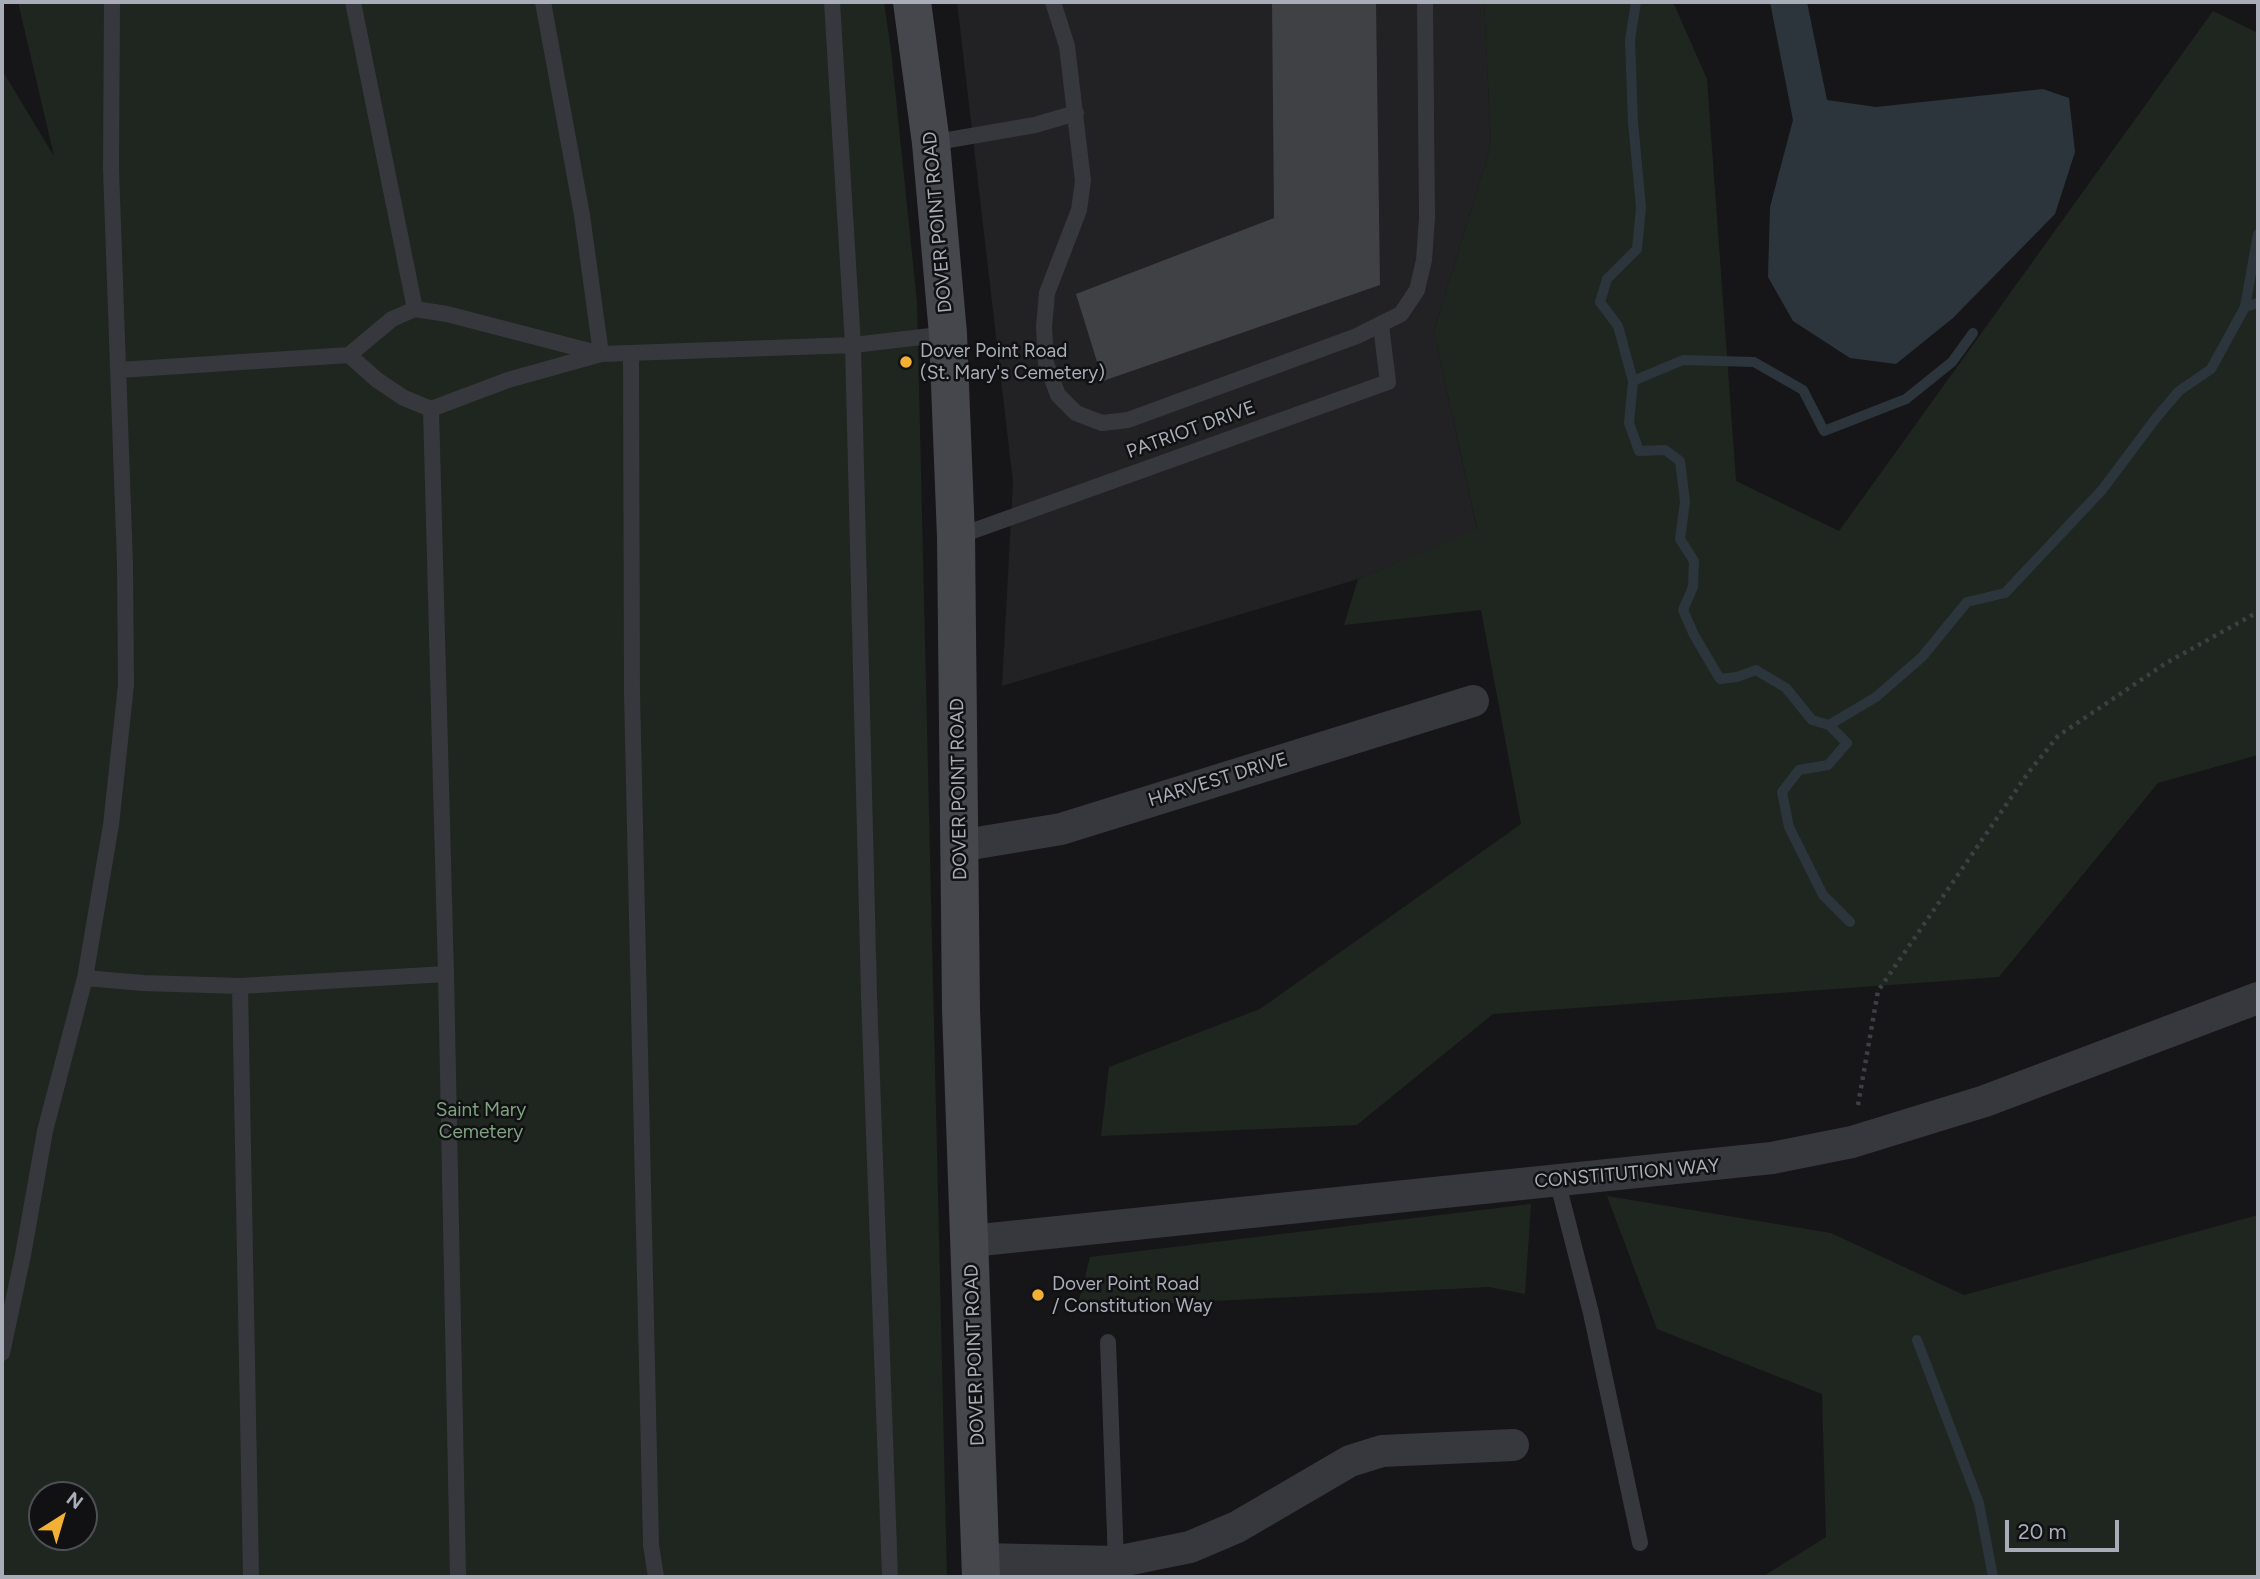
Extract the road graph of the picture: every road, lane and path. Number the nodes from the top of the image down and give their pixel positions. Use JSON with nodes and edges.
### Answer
{"nodes":[{"id":1,"x":112,"y":2,"type":"edge"},
{"id":2,"x":354,"y":2,"type":"edge"},
{"id":3,"x":542,"y":2,"type":"edge"},
{"id":4,"x":832,"y":2,"type":"edge"},
{"id":5,"x":912,"y":2,"type":"edge"},
{"id":6,"x":1053,"y":2,"type":"edge"},
{"id":7,"x":1425,"y":2,"type":"edge"},
{"id":8,"x":1076,"y":113,"type":"junction"},
{"id":9,"x":931,"y":143,"type":"junction"},
{"id":10,"x":415,"y":309,"type":"junction"},
{"id":11,"x":1381,"y":326,"type":"junction"},
{"id":12,"x":948,"y":334,"type":"junction"},
{"id":13,"x":853,"y":345,"type":"junction"},
{"id":14,"x":601,"y":354,"type":"junction"},
{"id":15,"x":632,"y":354,"type":"junction"},
{"id":16,"x":349,"y":355,"type":"junction"},
{"id":17,"x":119,"y":369,"type":"junction"},
{"id":18,"x":431,"y":409,"type":"junction"},
{"id":19,"x":956,"y":537,"type":"junction"},
{"id":20,"x":2258,"y":612,"type":"edge"},
{"id":21,"x":1473,"y":701,"type":"dead end"},
{"id":22,"x":959,"y":846,"type":"junction"},
{"id":23,"x":446,"y":974,"type":"junction"},
{"id":24,"x":85,"y":978,"type":"junction"},
{"id":25,"x":240,"y":986,"type":"junction"},
{"id":26,"x":2258,"y":998,"type":"edge"},
{"id":27,"x":1852,"y":1142,"type":"junction"},
{"id":28,"x":1557,"y":1180,"type":"junction"},
{"id":29,"x":971,"y":1241,"type":"junction"},
{"id":30,"x":1108,"y":1342,"type":"dead end"},
{"id":31,"x":2,"y":1353,"type":"edge"},
{"id":32,"x":1513,"y":1446,"type":"dead end"},
{"id":33,"x":1640,"y":1543,"type":"dead end"},
{"id":34,"x":981,"y":1568,"type":"edge"},
{"id":35,"x":1120,"y":1569,"type":"edge"},
{"id":36,"x":251,"y":1577,"type":"edge"},
{"id":37,"x":458,"y":1577,"type":"edge"},
{"id":38,"x":656,"y":1577,"type":"edge"},
{"id":39,"x":890,"y":1577,"type":"edge"}],
"edges":[{"from":1,"to":17,"type":"lane"},
{"from":2,"to":10,"type":"lane"},
{"from":3,"to":14,"type":"lane"},
{"from":4,"to":13,"type":"lane"},
{"from":5,"to":9,"type":"main road","name":"DOVER POINT ROAD"},
{"from":6,"to":8,"type":"lane"},
{"from":7,"to":11,"type":"lane"},
{"from":8,"to":9,"type":"lane"},
{"from":8,"to":11,"type":"lane"},
{"from":9,"to":12,"type":"main road","name":"DOVER POINT ROAD"},
{"from":10,"to":14,"type":"lane"},
{"from":10,"to":16,"type":"lane"},
{"from":11,"to":19,"type":"lane","name":"PATRIOT DRIVE"},
{"from":12,"to":13,"type":"lane"},
{"from":12,"to":19,"type":"main road","name":"DOVER POINT ROAD"},
{"from":13,"to":15,"type":"lane"},
{"from":13,"to":39,"type":"lane"},
{"from":14,"to":15,"type":"lane"},
{"from":14,"to":18,"type":"lane"},
{"from":15,"to":38,"type":"lane"},
{"from":16,"to":17,"type":"lane"},
{"from":16,"to":18,"type":"lane"},
{"from":17,"to":24,"type":"lane"},
{"from":18,"to":23,"type":"lane"},
{"from":19,"to":22,"type":"main road","name":"DOVER POINT ROAD"},
{"from":20,"to":27,"type":"path"},
{"from":21,"to":22,"type":"street","name":"HARVEST DRIVE"},
{"from":22,"to":29,"type":"main road","name":"DOVER POINT ROAD"},
{"from":23,"to":25,"type":"lane"},
{"from":23,"to":37,"type":"lane"},
{"from":24,"to":25,"type":"lane"},
{"from":24,"to":31,"type":"lane"},
{"from":25,"to":36,"type":"lane"},
{"from":26,"to":27,"type":"street","name":"CONSTITUTION WAY"},
{"from":27,"to":28,"type":"street","name":"CONSTITUTION WAY"},
{"from":28,"to":29,"type":"street","name":"CONSTITUTION WAY"},
{"from":28,"to":33,"type":"lane"},
{"from":29,"to":34,"type":"main road","name":"DOVER POINT ROAD"},
{"from":30,"to":35,"type":"lane"},
{"from":32,"to":35,"type":"street"},
{"from":34,"to":35,"type":"street"}]}
